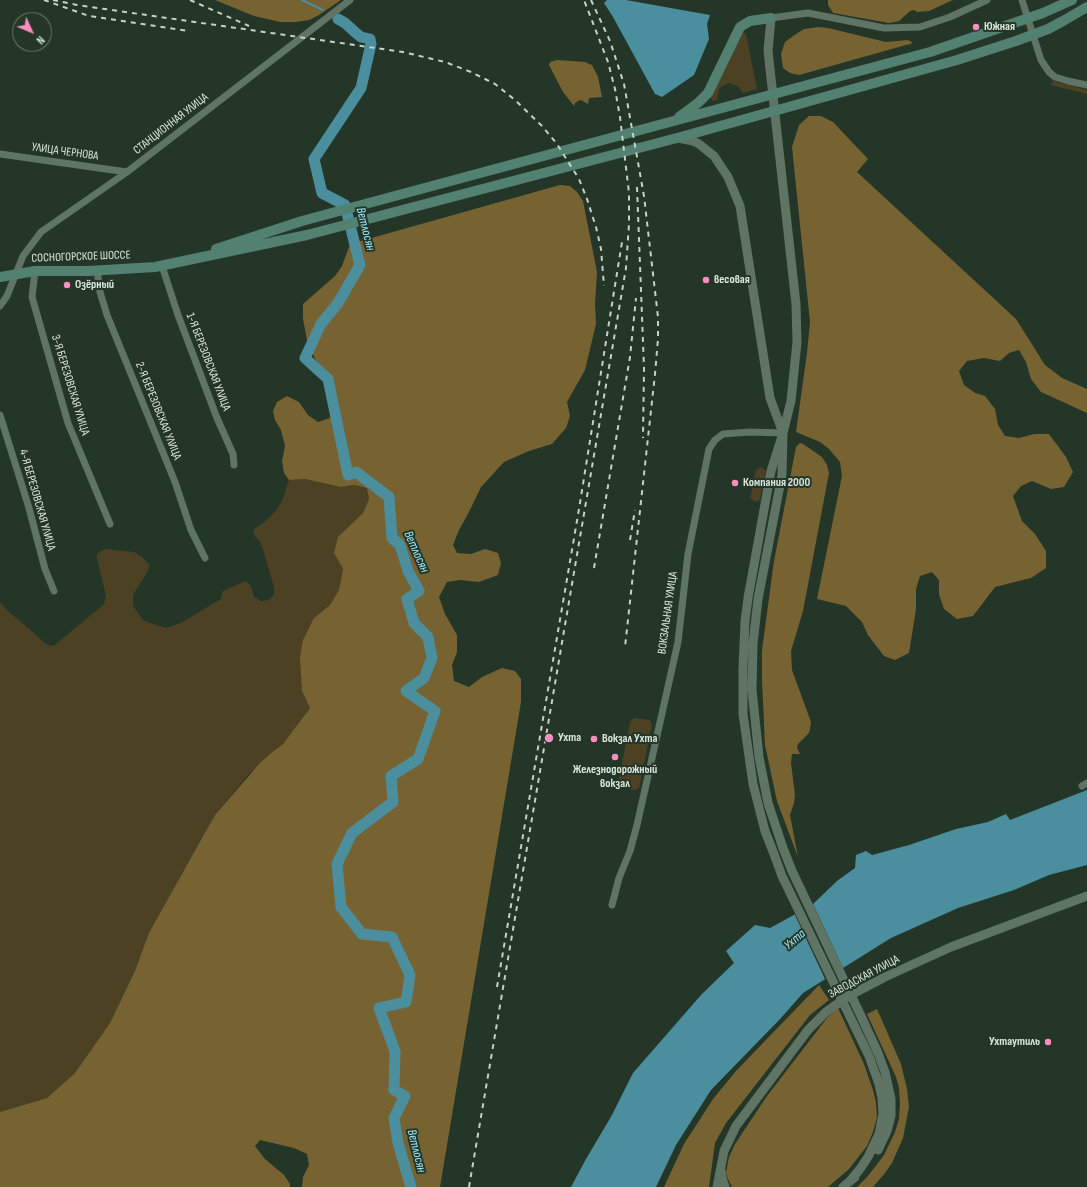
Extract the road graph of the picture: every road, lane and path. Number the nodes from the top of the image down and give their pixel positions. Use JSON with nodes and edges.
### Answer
{"nodes":[{"id":1,"x":350,"y":0,"type":"edge"},
{"id":2,"x":988,"y":0,"type":"edge"},
{"id":3,"x":1022,"y":0,"type":"edge"},
{"id":4,"x":1072,"y":0,"type":"edge"},
{"id":5,"x":1087,"y":7,"type":"edge"},
{"id":6,"x":771,"y":18,"type":"junction"},
{"id":7,"x":1087,"y":85,"type":"edge"},
{"id":8,"x":669,"y":123,"type":"junction"},
{"id":9,"x":677,"y":138,"type":"junction"},
{"id":10,"x":0,"y":154,"type":"edge"},
{"id":11,"x":127,"y":172,"type":"junction"},
{"id":12,"x":162,"y":266,"type":"junction"},
{"id":13,"x":97,"y":270,"type":"junction"},
{"id":14,"x":35,"y":271,"type":"junction"},
{"id":15,"x":16,"y":274,"type":"junction"},
{"id":16,"x":0,"y":277,"type":"edge"},
{"id":17,"x":0,"y":306,"type":"edge"},
{"id":18,"x":0,"y":415,"type":"edge"},
{"id":19,"x":783,"y":434,"type":"junction"},
{"id":20,"x":234,"y":465,"type":"dead end"},
{"id":21,"x":110,"y":524,"type":"dead end"},
{"id":22,"x":205,"y":558,"type":"dead end"},
{"id":23,"x":54,"y":591,"type":"dead end"},
{"id":24,"x":1087,"y":896,"type":"edge"},
{"id":25,"x":612,"y":905,"type":"dead end"},
{"id":26,"x":721,"y":1164,"type":"junction"},
{"id":27,"x":847,"y":1184,"type":"edge"},
{"id":28,"x":717,"y":1187,"type":"edge"},
{"id":29,"x":725,"y":1187,"type":"edge"}],
"edges":[{"from":1,"to":11,"type":"street","name":"СТАНЦИОННАЯ УЛИЦА"},
{"from":2,"to":6,"type":"street"},
{"from":3,"to":7,"type":"street"},
{"from":4,"to":8,"type":"main road","name":"СОСНОГОРСКОЕ ШОССЕ"},
{"from":5,"to":9,"type":"main road","name":"СОСНОГОРСКОЕ ШОССЕ"},
{"from":6,"to":8,"type":"main road"},
{"from":6,"to":19,"type":"street"},
{"from":8,"to":12,"type":"main road","name":"СОСНОГОРСКОЕ ШОССЕ"},
{"from":9,"to":12,"type":"main road","name":"СОСНОГОРСКОЕ ШОССЕ"},
{"from":9,"to":19,"type":"street"},
{"from":10,"to":11,"type":"street","name":"УЛИЦА ЧЕРНОВА"},
{"from":11,"to":15,"type":"street","name":"СТАНЦИОННАЯ УЛИЦА"},
{"from":12,"to":13,"type":"main road","name":"СОСНОГОРСКОЕ ШОССЕ"},
{"from":12,"to":20,"type":"street","name":"1-Я БЕРЕЗОВСКАЯ УЛИЦА"},
{"from":13,"to":14,"type":"main road","name":"СОСНОГОРСКОЕ ШОССЕ"},
{"from":13,"to":22,"type":"street","name":"2-Я БЕРЕЗОВСКАЯ УЛИЦА"},
{"from":14,"to":15,"type":"main road","name":"СОСНОГОРСКОЕ ШОССЕ"},
{"from":14,"to":21,"type":"street","name":"3-Я БЕРЕЗОВСКАЯ УЛИЦА"},
{"from":15,"to":16,"type":"main road","name":"СОСНОГОРСКОЕ ШОССЕ"},
{"from":15,"to":17,"type":"street","name":"СТАНЦИОННАЯ УЛИЦА"},
{"from":18,"to":23,"type":"street","name":"4-Я БЕРЕЗОВСКАЯ УЛИЦА"},
{"from":19,"to":25,"type":"street","name":"ВОКЗАЛЬНАЯ УЛИЦА"},
{"from":19,"to":27,"type":"street"},
{"from":19,"to":27,"type":"street"},
{"from":24,"to":26,"type":"street","name":"ЗАВОДСКАЯ УЛИЦА"},
{"from":26,"to":28,"type":"street","name":"ЗАВОДСКАЯ УЛИЦА"},
{"from":26,"to":29,"type":"street"}]}
